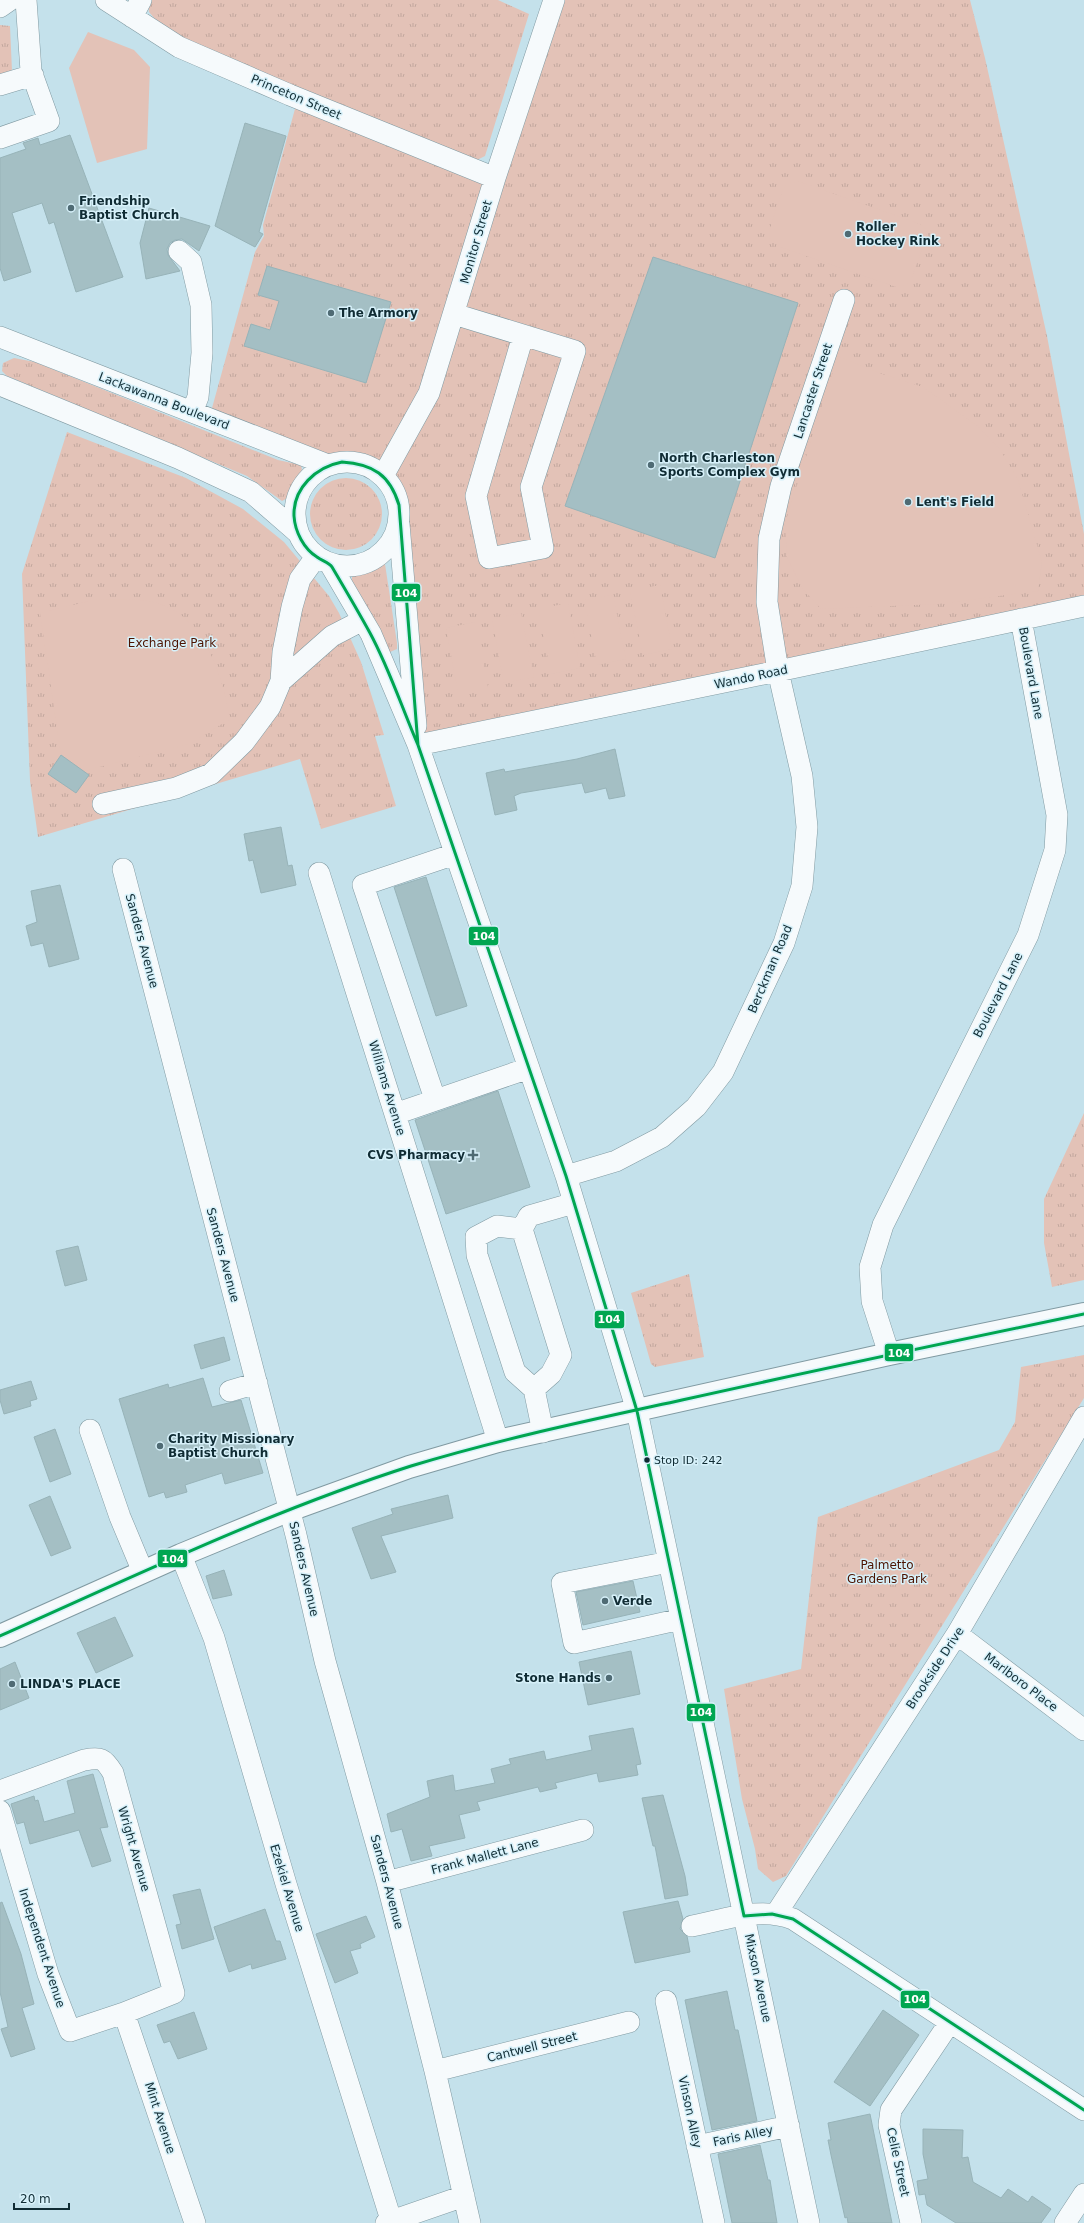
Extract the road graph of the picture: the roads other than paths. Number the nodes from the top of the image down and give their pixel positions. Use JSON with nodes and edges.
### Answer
{"nodes":[{"id":1,"x":10,"y":0,"type":"edge"},
{"id":2,"x":26,"y":0,"type":"edge"},
{"id":3,"x":106,"y":0,"type":"edge"},
{"id":4,"x":554,"y":0,"type":"edge"},
{"id":5,"x":0,"y":7,"type":"edge"},
{"id":6,"x":136,"y":8,"type":"edge"},
{"id":7,"x":32,"y":75,"type":"junction"},
{"id":8,"x":0,"y":85,"type":"edge"},
{"id":9,"x":0,"y":138,"type":"edge"},
{"id":10,"x":495,"y":178,"type":"junction"},
{"id":11,"x":179,"y":251,"type":"dead end"},
{"id":12,"x":844,"y":300,"type":"dead end"},
{"id":13,"x":454,"y":314,"type":"junction"},
{"id":14,"x":523,"y":336,"type":"junction"},
{"id":15,"x":1,"y":339,"type":"edge"},
{"id":16,"x":0,"y":385,"type":"edge"},
{"id":17,"x":192,"y":412,"type":"junction"},
{"id":18,"x":328,"y":465,"type":"junction"},
{"id":19,"x":383,"y":476,"type":"junction"},
{"id":20,"x":399,"y":521,"type":"junction"},
{"id":21,"x":297,"y":532,"type":"junction"},
{"id":22,"x":323,"y":561,"type":"junction"},
{"id":23,"x":1084,"y":606,"type":"edge"},
{"id":24,"x":1021,"y":619,"type":"junction"},
{"id":25,"x":363,"y":620,"type":"junction"},
{"id":26,"x":778,"y":671,"type":"junction"},
{"id":27,"x":281,"y":681,"type":"junction"},
{"id":28,"x":418,"y":744,"type":"junction"},
{"id":29,"x":103,"y":804,"type":"dead end"},
{"id":30,"x":455,"y":854,"type":"junction"},
{"id":31,"x":123,"y":869,"type":"dead end"},
{"id":32,"x":319,"y":872,"type":"dead end"},
{"id":33,"x":529,"y":1068,"type":"junction"},
{"id":34,"x":435,"y":1099,"type":"junction"},
{"id":35,"x":395,"y":1114,"type":"junction"},
{"id":36,"x":566,"y":1176,"type":"junction"},
{"id":37,"x":574,"y":1203,"type":"junction"},
{"id":38,"x":522,"y":1229,"type":"junction"},
{"id":39,"x":1084,"y":1314,"type":"edge"},
{"id":40,"x":889,"y":1354,"type":"junction"},
{"id":41,"x":257,"y":1383,"type":"junction"},
{"id":42,"x":534,"y":1388,"type":"junction"},
{"id":43,"x":230,"y":1391,"type":"dead end"},
{"id":44,"x":638,"y":1411,"type":"junction"},
{"id":45,"x":1084,"y":1416,"type":"edge"},
{"id":46,"x":90,"y":1430,"type":"dead end"},
{"id":47,"x":543,"y":1432,"type":"junction"},
{"id":48,"x":498,"y":1441,"type":"junction"},
{"id":49,"x":290,"y":1510,"type":"junction"},
{"id":50,"x":181,"y":1555,"type":"junction"},
{"id":51,"x":669,"y":1562,"type":"junction"},
{"id":52,"x":143,"y":1572,"type":"junction"},
{"id":53,"x":681,"y":1619,"type":"junction"},
{"id":54,"x":957,"y":1634,"type":"junction"},
{"id":55,"x":0,"y":1636,"type":"edge"},
{"id":56,"x":1084,"y":1730,"type":"edge"},
{"id":57,"x":0,"y":1791,"type":"edge"},
{"id":58,"x":0,"y":1810,"type":"edge"},
{"id":59,"x":583,"y":1830,"type":"dead end"},
{"id":60,"x":387,"y":1882,"type":"junction"},
{"id":61,"x":776,"y":1914,"type":"junction"},
{"id":62,"x":744,"y":1916,"type":"junction"},
{"id":63,"x":692,"y":1926,"type":"dead end"},
{"id":64,"x":666,"y":2001,"type":"dead end"},
{"id":65,"x":124,"y":2014,"type":"junction"},
{"id":66,"x":628,"y":2022,"type":"dead end"},
{"id":67,"x":950,"y":2022,"type":"junction"},
{"id":68,"x":436,"y":2071,"type":"junction"},
{"id":69,"x":1084,"y":2110,"type":"edge"},
{"id":70,"x":788,"y":2126,"type":"junction"},
{"id":71,"x":697,"y":2146,"type":"junction"},
{"id":72,"x":1084,"y":2194,"type":"edge"},
{"id":73,"x":464,"y":2196,"type":"junction"},
{"id":74,"x":1073,"y":2220,"type":"edge"},
{"id":75,"x":390,"y":2222,"type":"edge"},
{"id":76,"x":196,"y":2223,"type":"edge"},
{"id":77,"x":470,"y":2223,"type":"edge"},
{"id":78,"x":714,"y":2223,"type":"edge"},
{"id":79,"x":809,"y":2223,"type":"edge"},
{"id":80,"x":911,"y":2223,"type":"edge"}],
"edges":[{"from":1,"to":5,"type":"street"},
{"from":2,"to":7,"type":"street"},
{"from":3,"to":6,"type":"street","name":"Princeton Street"},
{"from":4,"to":10,"type":"street","name":"Monitor Street"},
{"from":6,"to":10,"type":"street","name":"Princeton Street"},
{"from":7,"to":8,"type":"street"},
{"from":7,"to":9,"type":"street"},
{"from":10,"to":13,"type":"street","name":"Monitor Street"},
{"from":11,"to":17,"type":"street"},
{"from":12,"to":26,"type":"street","name":"Lancaster Street"},
{"from":13,"to":14,"type":"street"},
{"from":13,"to":19,"type":"street","name":"Monitor Street"},
{"from":14,"to":14,"type":"street"},
{"from":15,"to":17,"type":"street","name":"Lackawanna Boulevard"},
{"from":16,"to":21,"type":"street"},
{"from":17,"to":18,"type":"street","name":"Lackawanna Boulevard"},
{"from":18,"to":19,"type":"street"},
{"from":18,"to":21,"type":"street"},
{"from":19,"to":20,"type":"street"},
{"from":20,"to":22,"type":"street"},
{"from":20,"to":28,"type":"street"},
{"from":21,"to":22,"type":"street"},
{"from":22,"to":25,"type":"street"},
{"from":22,"to":27,"type":"street"},
{"from":23,"to":24,"type":"street","name":"Wando Road"},
{"from":24,"to":26,"type":"street","name":"Wando Road"},
{"from":24,"to":40,"type":"street","name":"Boulevard Lane"},
{"from":25,"to":27,"type":"street"},
{"from":25,"to":28,"type":"street"},
{"from":26,"to":28,"type":"street","name":"Wando Road"},
{"from":26,"to":36,"type":"street","name":"Berckman Road"},
{"from":27,"to":29,"type":"street"},
{"from":28,"to":30,"type":"street","name":"Mixson Avenue"},
{"from":30,"to":33,"type":"street","name":"Mixson Avenue"},
{"from":30,"to":34,"type":"street"},
{"from":31,"to":41,"type":"street","name":"Sanders Avenue"},
{"from":32,"to":35,"type":"street","name":"Williams Avenue"},
{"from":33,"to":34,"type":"street"},
{"from":33,"to":36,"type":"street","name":"Mixson Avenue"},
{"from":34,"to":35,"type":"street"},
{"from":35,"to":48,"type":"street","name":"Williams Avenue"},
{"from":36,"to":37,"type":"street","name":"Mixson Avenue"},
{"from":37,"to":38,"type":"street"},
{"from":37,"to":44,"type":"street","name":"Mixson Avenue"},
{"from":38,"to":42,"type":"street"},
{"from":38,"to":42,"type":"street"},
{"from":39,"to":40,"type":"main road"},
{"from":40,"to":44,"type":"main road"},
{"from":41,"to":43,"type":"street"},
{"from":41,"to":49,"type":"street","name":"Sanders Avenue"},
{"from":42,"to":47,"type":"street"},
{"from":44,"to":47,"type":"main road"},
{"from":44,"to":51,"type":"street","name":"Mixson Avenue"},
{"from":45,"to":54,"type":"street","name":"Brookside Drive"},
{"from":46,"to":52,"type":"street"},
{"from":47,"to":48,"type":"main road"},
{"from":48,"to":49,"type":"main road"},
{"from":49,"to":50,"type":"main road"},
{"from":49,"to":60,"type":"street","name":"Sanders Avenue"},
{"from":50,"to":52,"type":"main road"},
{"from":50,"to":75,"type":"street","name":"Ezekiel Avenue"},
{"from":51,"to":53,"type":"street","name":"Mixson Avenue"},
{"from":51,"to":53,"type":"street"},
{"from":52,"to":55,"type":"main road"},
{"from":53,"to":62,"type":"street","name":"Mixson Avenue"},
{"from":54,"to":56,"type":"street","name":"Marlboro Place"},
{"from":54,"to":61,"type":"street","name":"Brookside Drive"},
{"from":57,"to":65,"type":"street","name":"Wright Avenue"},
{"from":58,"to":65,"type":"street","name":"Independent Avenue"},
{"from":59,"to":60,"type":"street","name":"Frank Mallett Lane"},
{"from":60,"to":68,"type":"street","name":"Sanders Avenue"},
{"from":61,"to":62,"type":"street"},
{"from":61,"to":67,"type":"street"},
{"from":62,"to":63,"type":"street"},
{"from":62,"to":70,"type":"street","name":"Mixson Avenue"},
{"from":64,"to":71,"type":"street","name":"Vinson Alley"},
{"from":65,"to":76,"type":"street","name":"Mint Avenue"},
{"from":66,"to":68,"type":"street","name":"Cantwell Street"},
{"from":67,"to":69,"type":"street"},
{"from":67,"to":80,"type":"street","name":"Celie Street"},
{"from":68,"to":73,"type":"street","name":"Sanders Avenue"},
{"from":70,"to":71,"type":"street","name":"Faris Alley"},
{"from":70,"to":79,"type":"street","name":"Mixson Avenue"},
{"from":71,"to":78,"type":"street","name":"Vinson Alley"},
{"from":72,"to":74,"type":"street"},
{"from":73,"to":75,"type":"street"},
{"from":73,"to":77,"type":"street","name":"Sanders Avenue"}]}
